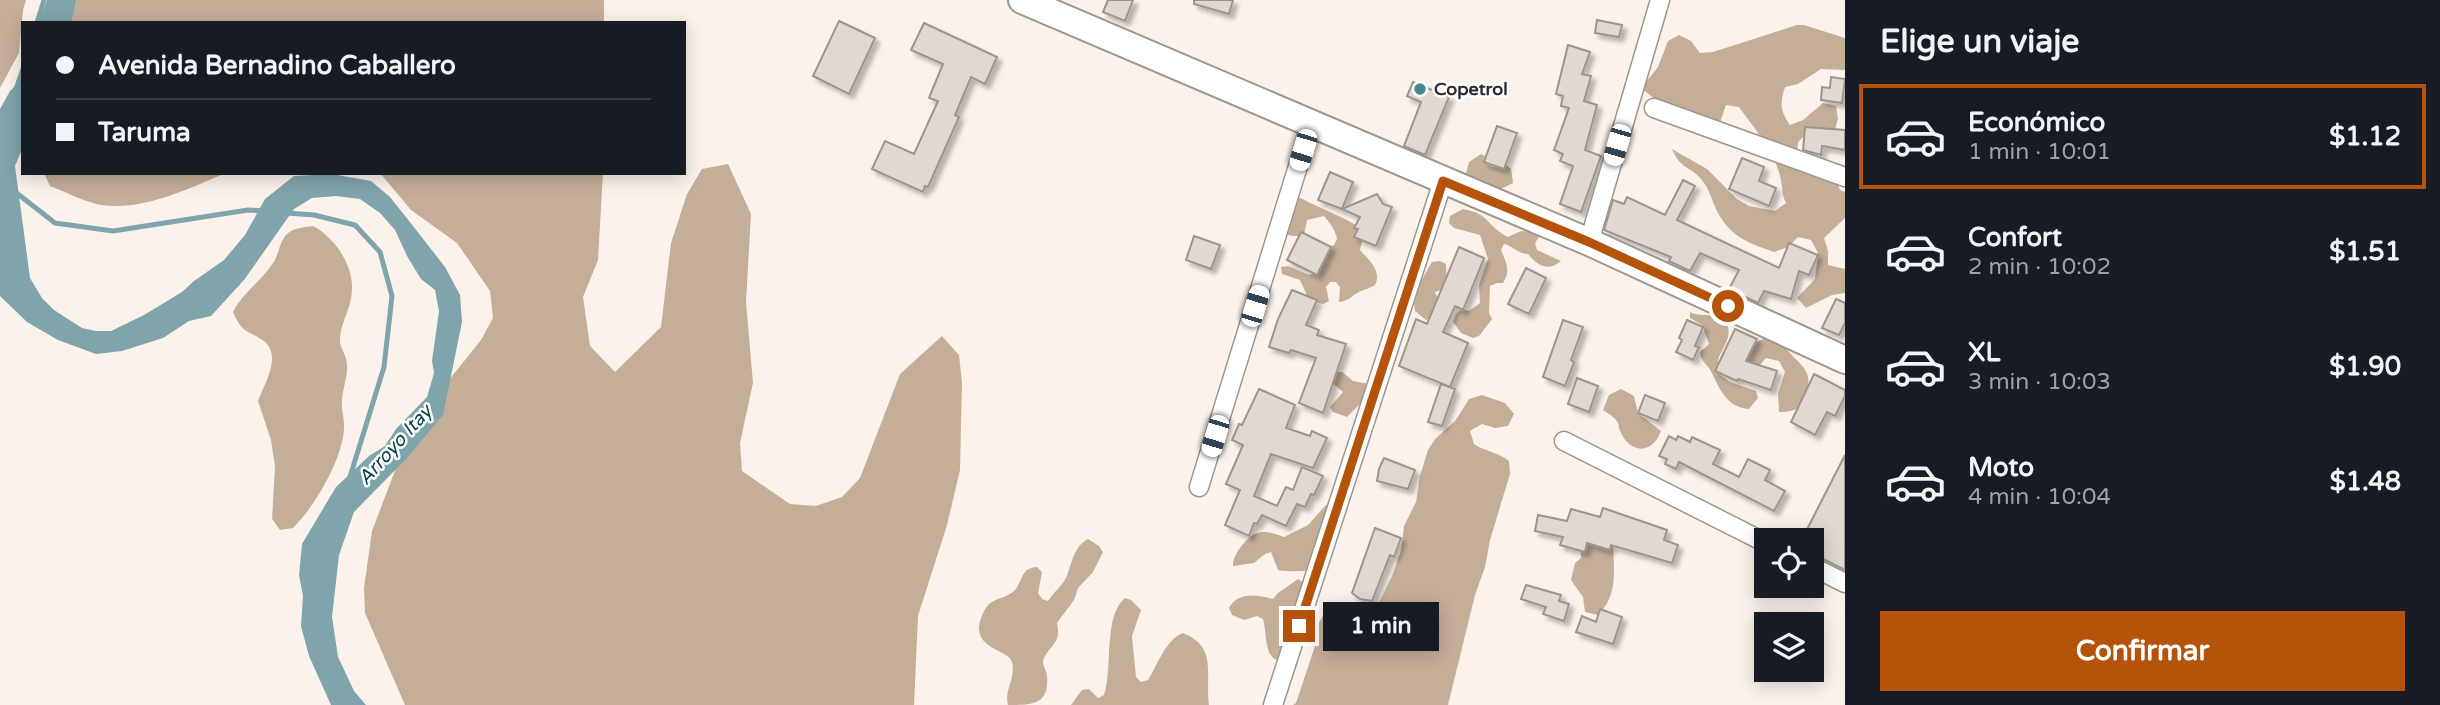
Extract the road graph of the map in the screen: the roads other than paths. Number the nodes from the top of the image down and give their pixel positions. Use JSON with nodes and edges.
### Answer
{"nodes":[{"id":1,"x":1022,"y":0,"type":"edge"},
{"id":2,"x":1660,"y":0,"type":"edge"},
{"id":3,"x":1654,"y":108,"type":"dead end"},
{"id":4,"x":1311,"y":124,"type":"junction"},
{"id":5,"x":1845,"y":177,"type":"edge"},
{"id":6,"x":1443,"y":181,"type":"junction"},
{"id":7,"x":1589,"y":242,"type":"junction"},
{"id":8,"x":1845,"y":360,"type":"edge"},
{"id":9,"x":1564,"y":441,"type":"dead end"},
{"id":10,"x":1199,"y":487,"type":"dead end"},
{"id":11,"x":1754,"y":537,"type":"edge"},
{"id":12,"x":1824,"y":572,"type":"edge"},
{"id":13,"x":1845,"y":583,"type":"edge"},
{"id":14,"x":1273,"y":705,"type":"edge"}],
"edges":[{"from":1,"to":4,"type":"main road"},
{"from":2,"to":7,"type":"street"},
{"from":3,"to":5,"type":"street"},
{"from":4,"to":6,"type":"main road"},
{"from":4,"to":10,"type":"street"},
{"from":6,"to":7,"type":"main road"},
{"from":6,"to":14,"type":"street"},
{"from":7,"to":8,"type":"main road"},
{"from":9,"to":11,"type":"street"},
{"from":12,"to":13,"type":"street"}]}
